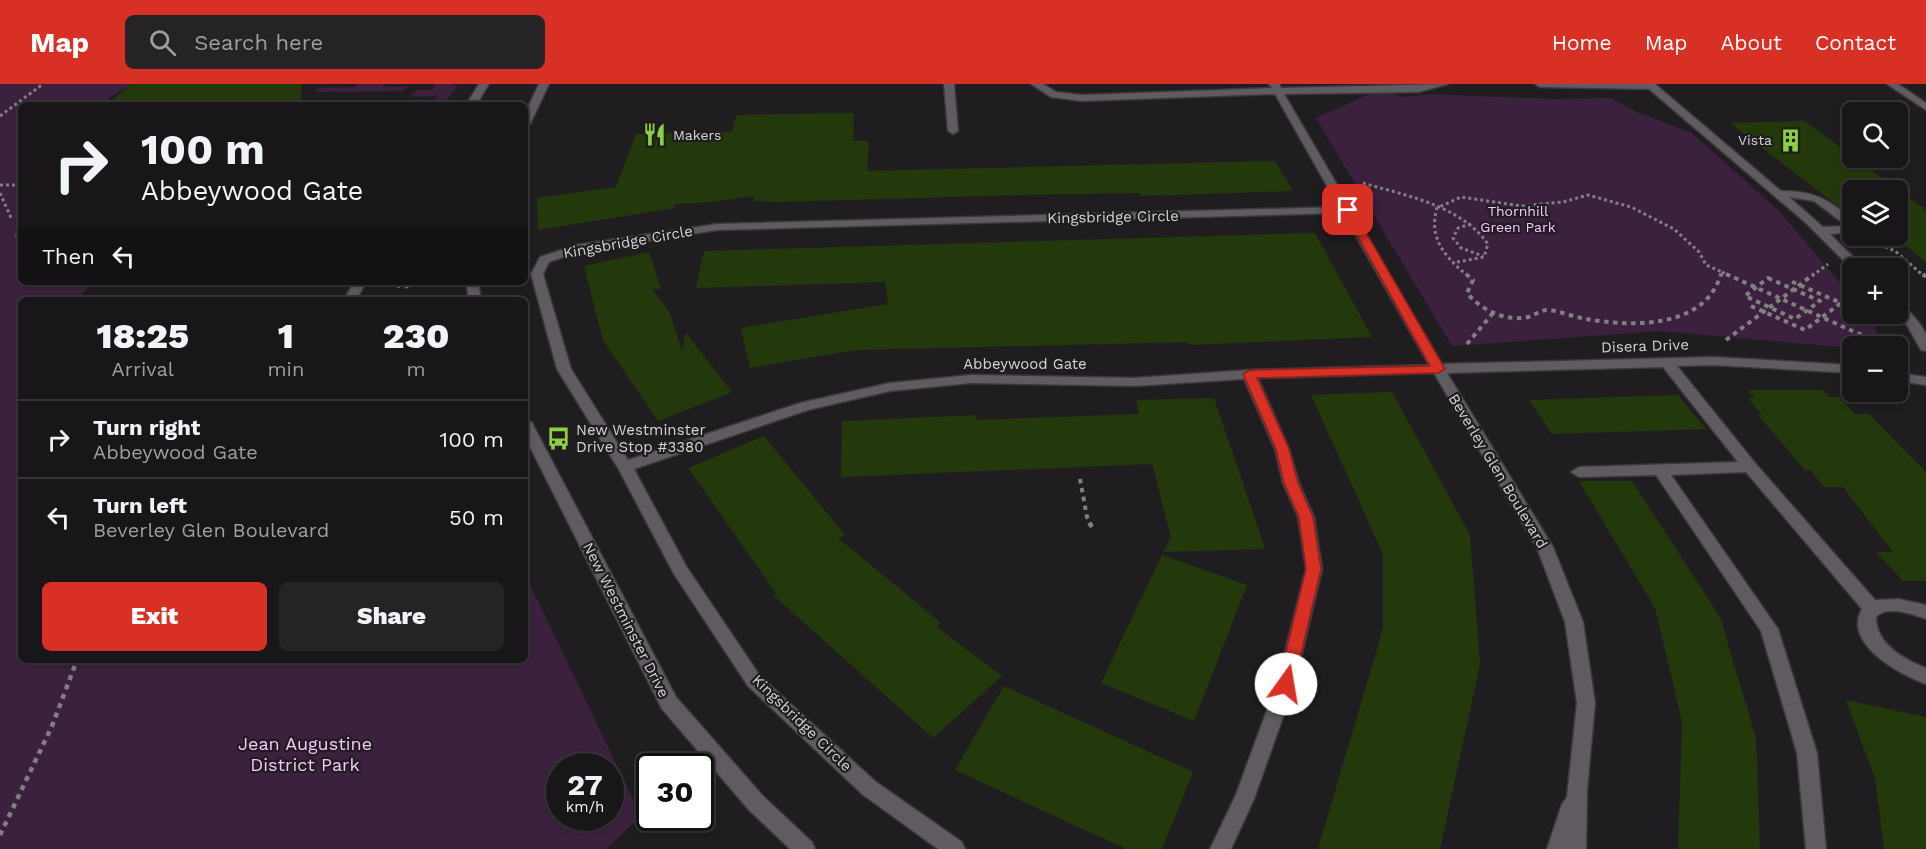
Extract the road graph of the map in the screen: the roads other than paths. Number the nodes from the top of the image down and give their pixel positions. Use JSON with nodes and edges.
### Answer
{"nodes":[{"id":1,"x":484,"y":84,"type":"edge"},
{"id":2,"x":544,"y":84,"type":"edge"},
{"id":3,"x":950,"y":84,"type":"edge"},
{"id":4,"x":1036,"y":84,"type":"edge"},
{"id":5,"x":1140,"y":84,"type":"edge"},
{"id":6,"x":1443,"y":84,"type":"edge"},
{"id":7,"x":1540,"y":84,"type":"edge"},
{"id":8,"x":1892,"y":84,"type":"edge"},
{"id":9,"x":1650,"y":85,"type":"edge"},
{"id":10,"x":1275,"y":87,"type":"edge"},
{"id":11,"x":1144,"y":96,"type":"junction"},
{"id":12,"x":473,"y":102,"type":"edge"},
{"id":13,"x":1926,"y":107,"type":"edge"},
{"id":14,"x":528,"y":117,"type":"edge"},
{"id":15,"x":953,"y":131,"type":"dead end"},
{"id":16,"x":1779,"y":194,"type":"junction"},
{"id":17,"x":1348,"y":210,"type":"junction"},
{"id":18,"x":1820,"y":231,"type":"junction"},
{"id":19,"x":1847,"y":258,"type":"edge"},
{"id":20,"x":1908,"y":319,"type":"edge"},
{"id":21,"x":1926,"y":347,"type":"edge"},
{"id":22,"x":1666,"y":362,"type":"junction"},
{"id":23,"x":1842,"y":368,"type":"edge"},
{"id":24,"x":1438,"y":369,"type":"junction"},
{"id":25,"x":1250,"y":374,"type":"junction"},
{"id":26,"x":1908,"y":378,"type":"edge"},
{"id":27,"x":1926,"y":381,"type":"edge"},
{"id":28,"x":528,"y":429,"type":"edge"},
{"id":29,"x":625,"y":467,"type":"junction"},
{"id":30,"x":1750,"y":467,"type":"junction"},
{"id":31,"x":1660,"y":470,"type":"junction"},
{"id":32,"x":1578,"y":472,"type":"dead end"},
{"id":33,"x":1872,"y":609,"type":"junction"},
{"id":34,"x":1926,"y":612,"type":"edge"},
{"id":35,"x":1926,"y":676,"type":"edge"},
{"id":36,"x":1577,"y":790,"type":"junction"},
{"id":37,"x":805,"y":849,"type":"edge"},
{"id":38,"x":955,"y":849,"type":"edge"},
{"id":39,"x":1220,"y":849,"type":"edge"},
{"id":40,"x":1557,"y":849,"type":"edge"},
{"id":41,"x":1576,"y":849,"type":"edge"},
{"id":42,"x":1816,"y":849,"type":"edge"}],
"edges":[{"from":1,"to":12,"type":"street"},
{"from":2,"to":14,"type":"street"},
{"from":3,"to":15,"type":"street"},
{"from":4,"to":11,"type":"street"},
{"from":5,"to":11,"type":"street"},
{"from":6,"to":10,"type":"street"},
{"from":7,"to":9,"type":"street"},
{"from":8,"to":13,"type":"street"},
{"from":9,"to":16,"type":"street"},
{"from":10,"to":11,"type":"street"},
{"from":10,"to":17,"type":"street","name":"Beverley Glen Boulevard"},
{"from":16,"to":18,"type":"street"},
{"from":16,"to":18,"type":"street"},
{"from":17,"to":24,"type":"street","name":"Beverley Glen Boulevard"},
{"from":17,"to":29,"type":"street","name":"Kingsbridge Circle"},
{"from":18,"to":19,"type":"street"},
{"from":20,"to":21,"type":"street"},
{"from":22,"to":23,"type":"street","name":"Disera Drive"},
{"from":22,"to":24,"type":"street","name":"Disera Drive"},
{"from":22,"to":30,"type":"street"},
{"from":24,"to":25,"type":"street","name":"Abbeywood Gate"},
{"from":24,"to":36,"type":"street","name":"Beverley Glen Boulevard"},
{"from":25,"to":29,"type":"street","name":"Abbeywood Gate"},
{"from":25,"to":39,"type":"street"},
{"from":26,"to":27,"type":"street"},
{"from":28,"to":37,"type":"street","name":"New Westminster Drive"},
{"from":29,"to":38,"type":"street","name":"Kingsbridge Circle"},
{"from":30,"to":31,"type":"street"},
{"from":30,"to":33,"type":"street"},
{"from":31,"to":32,"type":"street"},
{"from":31,"to":42,"type":"street"},
{"from":33,"to":34,"type":"street"},
{"from":33,"to":35,"type":"street"},
{"from":36,"to":40,"type":"street","name":"Beverley Glen Boulevard"},
{"from":36,"to":41,"type":"street","name":"Beverley Glen Boulevard"}]}
